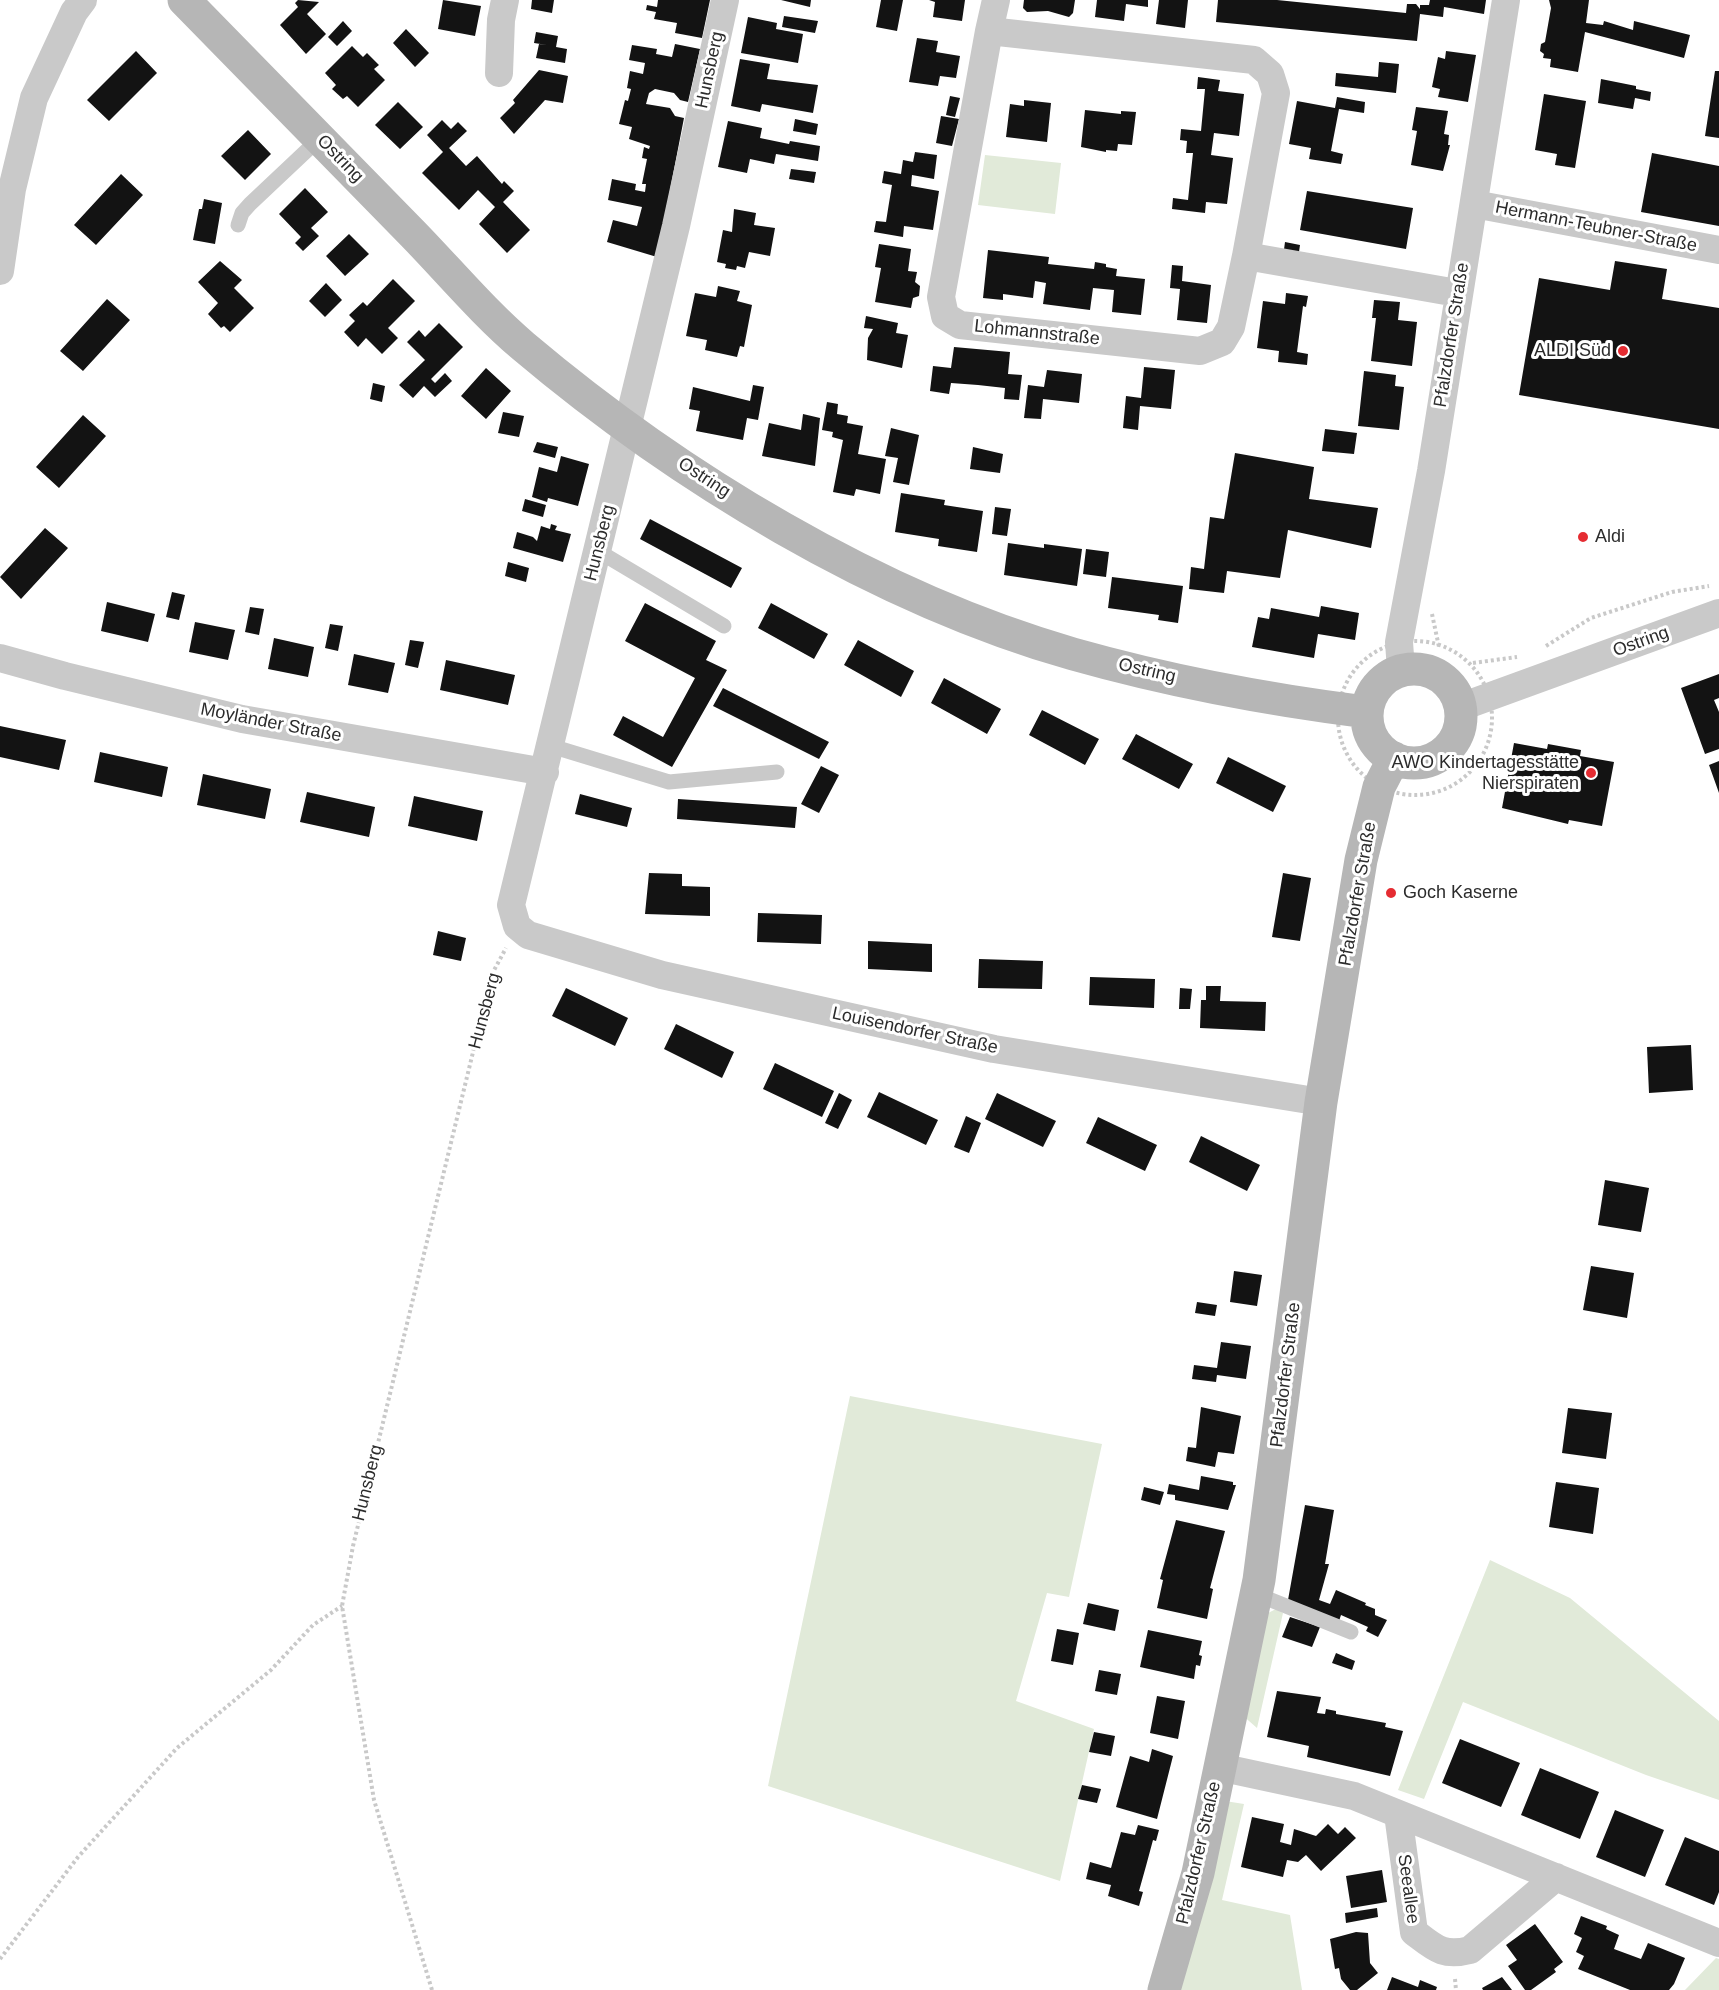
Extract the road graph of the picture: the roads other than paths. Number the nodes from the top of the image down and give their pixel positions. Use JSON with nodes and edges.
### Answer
{"nodes":[{"id":1,"x":83,"y":0,"type":"edge"},
{"id":2,"x":184,"y":0,"type":"edge"},
{"id":3,"x":505,"y":0,"type":"edge"},
{"id":4,"x":726,"y":0,"type":"edge"},
{"id":5,"x":996,"y":0,"type":"edge"},
{"id":6,"x":1506,"y":0,"type":"edge"},
{"id":7,"x":989,"y":31,"type":"junction"},
{"id":8,"x":499,"y":73,"type":"dead end"},
{"id":9,"x":320,"y":139,"type":"junction"},
{"id":10,"x":1474,"y":204,"type":"junction"},
{"id":11,"x":238,"y":225,"type":"dead end"},
{"id":12,"x":1719,"y":250,"type":"edge"},
{"id":13,"x":1246,"y":256,"type":"junction"},
{"id":14,"x":0,"y":271,"type":"edge"},
{"id":15,"x":1457,"y":293,"type":"junction"},
{"id":16,"x":628,"y":428,"type":"junction"},
{"id":17,"x":598,"y":551,"type":"junction"},
{"id":18,"x":1719,"y":613,"type":"edge"},
{"id":19,"x":724,"y":626,"type":"dead end"},
{"id":20,"x":1400,"y":656,"type":"junction"},
{"id":21,"x":0,"y":658,"type":"edge"},
{"id":22,"x":1346,"y":697,"type":"junction"},
{"id":23,"x":1476,"y":701,"type":"junction"},
{"id":24,"x":1394,"y":758,"type":"junction"},
{"id":25,"x":548,"y":759,"type":"junction"},
{"id":26,"x":777,"y":772,"type":"dead end"},
{"id":27,"x":517,"y":926,"type":"joint"},
{"id":28,"x":1321,"y":1102,"type":"junction"},
{"id":29,"x":1256,"y":1594,"type":"junction"},
{"id":30,"x":1351,"y":1632,"type":"dead end"},
{"id":31,"x":1219,"y":1767,"type":"junction"},
{"id":32,"x":1398,"y":1814,"type":"junction"},
{"id":33,"x":1556,"y":1877,"type":"junction"},
{"id":34,"x":1719,"y":1943,"type":"edge"},
{"id":35,"x":1164,"y":1990,"type":"edge"}],
"edges":[{"from":1,"to":14,"type":"street"},
{"from":2,"to":9,"type":"street","name":"Ostring"},
{"from":3,"to":8,"type":"street"},
{"from":4,"to":16,"type":"street","name":"Hunsberg"},
{"from":5,"to":7,"type":"street","name":"Lohmannstraße"},
{"from":6,"to":10,"type":"street","name":"Pfalzdorfer Straße"},
{"from":7,"to":13,"type":"street","name":"Lohmannstraße"},
{"from":7,"to":13,"type":"street","name":"Lohmannstraße"},
{"from":9,"to":11,"type":"lane"},
{"from":9,"to":16,"type":"street","name":"Ostring"},
{"from":10,"to":12,"type":"street","name":"Hermann-Teubner-Straße"},
{"from":10,"to":15,"type":"street","name":"Pfalzdorfer Straße"},
{"from":13,"to":15,"type":"street"},
{"from":15,"to":20,"type":"street","name":"Pfalzdorfer Straße"},
{"from":16,"to":17,"type":"street","name":"Hunsberg"},
{"from":16,"to":22,"type":"street","name":"Ostring"},
{"from":17,"to":19,"type":"lane"},
{"from":17,"to":25,"type":"street","name":"Hunsberg"},
{"from":18,"to":23,"type":"street","name":"Ostring"},
{"from":20,"to":22,"type":"street"},
{"from":20,"to":23,"type":"street"},
{"from":21,"to":25,"type":"street","name":"Moyländer Straße"},
{"from":22,"to":24,"type":"street"},
{"from":23,"to":24,"type":"street"},
{"from":24,"to":28,"type":"street","name":"Pfalzdorfer Straße"},
{"from":25,"to":26,"type":"lane"},
{"from":25,"to":27,"type":"street","name":"Hunsberg"},
{"from":27,"to":28,"type":"street","name":"Louisendorfer Straße"},
{"from":28,"to":29,"type":"street","name":"Pfalzdorfer Straße"},
{"from":29,"to":30,"type":"lane"},
{"from":29,"to":31,"type":"street","name":"Pfalzdorfer Straße"},
{"from":31,"to":32,"type":"street"},
{"from":31,"to":35,"type":"street","name":"Pfalzdorfer Straße"},
{"from":32,"to":33,"type":"street"},
{"from":32,"to":33,"type":"street","name":"Seeallee"},
{"from":33,"to":34,"type":"street"}]}
